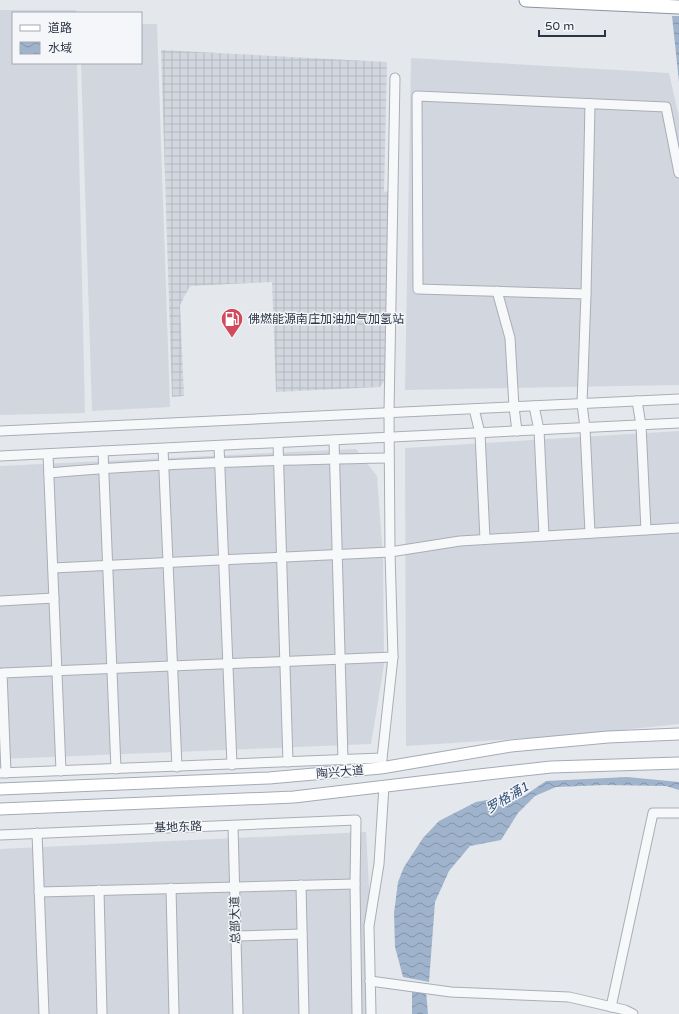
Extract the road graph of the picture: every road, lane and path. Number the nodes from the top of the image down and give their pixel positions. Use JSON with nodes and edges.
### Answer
{"nodes":[{"id":1,"x":526,"y":0,"type":"edge"},
{"id":2,"x":679,"y":7,"type":"edge"},
{"id":3,"x":396,"y":78,"type":"dead end"},
{"id":4,"x":590,"y":104,"type":"junction"},
{"id":5,"x":679,"y":174,"type":"edge"},
{"id":6,"x":497,"y":291,"type":"junction"},
{"id":7,"x":586,"y":294,"type":"junction"},
{"id":8,"x":679,"y":399,"type":"edge"},
{"id":9,"x":637,"y":401,"type":"junction"},
{"id":10,"x":582,"y":404,"type":"junction"},
{"id":11,"x":534,"y":406,"type":"junction"},
{"id":12,"x":514,"y":407,"type":"junction"},
{"id":13,"x":474,"y":409,"type":"junction"},
{"id":14,"x":389,"y":413,"type":"junction"},
{"id":15,"x":679,"y":423,"type":"edge"},
{"id":16,"x":641,"y":425,"type":"junction"},
{"id":17,"x":584,"y":428,"type":"junction"},
{"id":18,"x":539,"y":430,"type":"junction"},
{"id":19,"x":0,"y":431,"type":"edge"},
{"id":20,"x":517,"y":431,"type":"junction"},
{"id":21,"x":480,"y":433,"type":"junction"},
{"id":22,"x":390,"y":438,"type":"junction"},
{"id":23,"x":334,"y":440,"type":"junction"},
{"id":24,"x":278,"y":443,"type":"junction"},
{"id":25,"x":219,"y":446,"type":"junction"},
{"id":26,"x":163,"y":449,"type":"junction"},
{"id":27,"x":104,"y":451,"type":"junction"},
{"id":28,"x":48,"y":454,"type":"junction"},
{"id":29,"x":0,"y":456,"type":"edge"},
{"id":30,"x":390,"y":458,"type":"junction"},
{"id":31,"x":334,"y":459,"type":"junction"},
{"id":32,"x":279,"y":460,"type":"junction"},
{"id":33,"x":219,"y":463,"type":"junction"},
{"id":34,"x":164,"y":465,"type":"junction"},
{"id":35,"x":104,"y":468,"type":"junction"},
{"id":36,"x":49,"y":473,"type":"junction"},
{"id":37,"x":679,"y":528,"type":"edge"},
{"id":38,"x":646,"y":530,"type":"junction"},
{"id":39,"x":590,"y":533,"type":"junction"},
{"id":40,"x":544,"y":536,"type":"junction"},
{"id":41,"x":485,"y":539,"type":"junction"},
{"id":42,"x":390,"y":552,"type":"junction"},
{"id":43,"x":337,"y":555,"type":"junction"},
{"id":44,"x":282,"y":557,"type":"junction"},
{"id":45,"x":224,"y":559,"type":"junction"},
{"id":46,"x":168,"y":562,"type":"junction"},
{"id":47,"x":108,"y":565,"type":"junction"},
{"id":48,"x":53,"y":568,"type":"junction"},
{"id":49,"x":54,"y":598,"type":"junction"},
{"id":50,"x":0,"y":601,"type":"edge"},
{"id":51,"x":393,"y":657,"type":"junction"},
{"id":52,"x":340,"y":659,"type":"junction"},
{"id":53,"x":285,"y":662,"type":"junction"},
{"id":54,"x":228,"y":664,"type":"junction"},
{"id":55,"x":172,"y":666,"type":"junction"},
{"id":56,"x":112,"y":668,"type":"junction"},
{"id":57,"x":57,"y":671,"type":"junction"},
{"id":58,"x":679,"y":734,"type":"edge"},
{"id":59,"x":344,"y":760,"type":"junction"},
{"id":60,"x":288,"y":762,"type":"junction"},
{"id":61,"x":382,"y":763,"type":"junction"},
{"id":62,"x":679,"y":763,"type":"edge"},
{"id":63,"x":232,"y":765,"type":"junction"},
{"id":64,"x":177,"y":767,"type":"junction"},
{"id":65,"x":116,"y":769,"type":"junction"},
{"id":66,"x":61,"y":771,"type":"junction"},
{"id":67,"x":3,"y":773,"type":"edge"},
{"id":68,"x":384,"y":786,"type":"junction"},
{"id":69,"x":0,"y":789,"type":"edge"},
{"id":70,"x":0,"y":809,"type":"edge"},
{"id":71,"x":679,"y":813,"type":"edge"},
{"id":72,"x":233,"y":826,"type":"junction"},
{"id":73,"x":37,"y":833,"type":"junction"},
{"id":74,"x":0,"y":835,"type":"edge"},
{"id":75,"x":355,"y":884,"type":"junction"},
{"id":76,"x":301,"y":885,"type":"junction"},
{"id":77,"x":235,"y":886,"type":"junction"},
{"id":78,"x":171,"y":888,"type":"junction"},
{"id":79,"x":99,"y":890,"type":"junction"},
{"id":80,"x":39,"y":892,"type":"junction"},
{"id":81,"x":302,"y":934,"type":"junction"},
{"id":82,"x":236,"y":936,"type":"junction"},
{"id":83,"x":370,"y":980,"type":"junction"},
{"id":84,"x":611,"y":1007,"type":"junction"},
{"id":85,"x":44,"y":1014,"type":"edge"},
{"id":86,"x":102,"y":1014,"type":"edge"},
{"id":87,"x":174,"y":1014,"type":"edge"},
{"id":88,"x":238,"y":1014,"type":"edge"},
{"id":89,"x":304,"y":1014,"type":"edge"},
{"id":90,"x":357,"y":1014,"type":"edge"},
{"id":91,"x":371,"y":1014,"type":"edge"},
{"id":92,"x":633,"y":1014,"type":"edge"}],
"edges":[{"from":1,"to":2,"type":"highway"},
{"from":3,"to":14,"type":"street"},
{"from":4,"to":5,"type":"street"},
{"from":4,"to":6,"type":"street"},
{"from":4,"to":7,"type":"street"},
{"from":6,"to":7,"type":"street"},
{"from":6,"to":12,"type":"street"},
{"from":7,"to":10,"type":"street"},
{"from":8,"to":9,"type":"street"},
{"from":9,"to":10,"type":"street"},
{"from":9,"to":16,"type":"street"},
{"from":10,"to":11,"type":"street"},
{"from":10,"to":17,"type":"street"},
{"from":11,"to":12,"type":"street"},
{"from":11,"to":18,"type":"street"},
{"from":12,"to":13,"type":"street"},
{"from":12,"to":20,"type":"street"},
{"from":13,"to":14,"type":"street"},
{"from":13,"to":21,"type":"street"},
{"from":14,"to":19,"type":"street"},
{"from":14,"to":22,"type":"street"},
{"from":15,"to":16,"type":"street"},
{"from":16,"to":17,"type":"street"},
{"from":16,"to":38,"type":"street"},
{"from":17,"to":18,"type":"street"},
{"from":17,"to":39,"type":"street"},
{"from":18,"to":20,"type":"street"},
{"from":18,"to":40,"type":"street"},
{"from":20,"to":21,"type":"street"},
{"from":21,"to":22,"type":"street"},
{"from":21,"to":41,"type":"street"},
{"from":22,"to":23,"type":"street"},
{"from":22,"to":30,"type":"street"},
{"from":23,"to":24,"type":"street"},
{"from":23,"to":31,"type":"street"},
{"from":24,"to":25,"type":"street"},
{"from":24,"to":32,"type":"street"},
{"from":25,"to":26,"type":"street"},
{"from":25,"to":33,"type":"street"},
{"from":26,"to":27,"type":"street"},
{"from":26,"to":34,"type":"street"},
{"from":27,"to":28,"type":"street"},
{"from":27,"to":35,"type":"street"},
{"from":28,"to":29,"type":"street"},
{"from":28,"to":36,"type":"street"},
{"from":30,"to":31,"type":"street"},
{"from":30,"to":42,"type":"street"},
{"from":31,"to":32,"type":"street"},
{"from":31,"to":43,"type":"street"},
{"from":32,"to":33,"type":"street"},
{"from":32,"to":44,"type":"street"},
{"from":33,"to":34,"type":"street"},
{"from":33,"to":45,"type":"street"},
{"from":34,"to":35,"type":"street"},
{"from":34,"to":46,"type":"street"},
{"from":35,"to":36,"type":"street"},
{"from":35,"to":47,"type":"street"},
{"from":36,"to":48,"type":"street"},
{"from":37,"to":38,"type":"street"},
{"from":38,"to":39,"type":"street"},
{"from":39,"to":40,"type":"street"},
{"from":40,"to":41,"type":"street"},
{"from":41,"to":42,"type":"street"},
{"from":42,"to":43,"type":"street"},
{"from":42,"to":51,"type":"street"},
{"from":43,"to":44,"type":"street"},
{"from":43,"to":52,"type":"street"},
{"from":44,"to":45,"type":"street"},
{"from":44,"to":53,"type":"street"},
{"from":45,"to":46,"type":"street"},
{"from":45,"to":54,"type":"street"},
{"from":46,"to":47,"type":"street"},
{"from":46,"to":55,"type":"street"},
{"from":47,"to":48,"type":"street"},
{"from":47,"to":56,"type":"street"},
{"from":48,"to":49,"type":"street"},
{"from":49,"to":50,"type":"street"},
{"from":49,"to":57,"type":"street"},
{"from":51,"to":52,"type":"street"},
{"from":51,"to":61,"type":"street"},
{"from":52,"to":53,"type":"street"},
{"from":52,"to":59,"type":"street"},
{"from":53,"to":54,"type":"street"},
{"from":53,"to":60,"type":"street"},
{"from":54,"to":55,"type":"street"},
{"from":54,"to":63,"type":"street"},
{"from":55,"to":56,"type":"street"},
{"from":55,"to":64,"type":"street"},
{"from":56,"to":57,"type":"street"},
{"from":56,"to":65,"type":"street"},
{"from":57,"to":66,"type":"street"},
{"from":57,"to":67,"type":"street"},
{"from":58,"to":61,"type":"main road","name":"陶兴大道"},
{"from":59,"to":60,"type":"street"},
{"from":59,"to":61,"type":"street"},
{"from":60,"to":63,"type":"street"},
{"from":61,"to":69,"type":"main road","name":"陶兴大道"},
{"from":62,"to":68,"type":"main road","name":"陶兴大道"},
{"from":63,"to":64,"type":"street"},
{"from":64,"to":65,"type":"street"},
{"from":65,"to":66,"type":"street"},
{"from":66,"to":67,"type":"street"},
{"from":68,"to":70,"type":"main road","name":"陶兴大道"},
{"from":68,"to":83,"type":"street"},
{"from":71,"to":84,"type":"street"},
{"from":72,"to":73,"type":"street","name":"基地东路"},
{"from":72,"to":75,"type":"street","name":"基地东路"},
{"from":72,"to":77,"type":"street","name":"总部大道"},
{"from":73,"to":74,"type":"street","name":"基地东路"},
{"from":73,"to":80,"type":"street"},
{"from":75,"to":76,"type":"street"},
{"from":75,"to":90,"type":"street"},
{"from":76,"to":77,"type":"street"},
{"from":76,"to":81,"type":"street"},
{"from":77,"to":78,"type":"street"},
{"from":77,"to":82,"type":"street","name":"总部大道"},
{"from":78,"to":79,"type":"street"},
{"from":78,"to":87,"type":"street"},
{"from":79,"to":80,"type":"street"},
{"from":79,"to":86,"type":"street"},
{"from":80,"to":85,"type":"street"},
{"from":81,"to":82,"type":"street"},
{"from":81,"to":89,"type":"street"},
{"from":82,"to":88,"type":"street","name":"总部大道"},
{"from":83,"to":84,"type":"street"},
{"from":83,"to":91,"type":"street"},
{"from":84,"to":92,"type":"street"}]}
